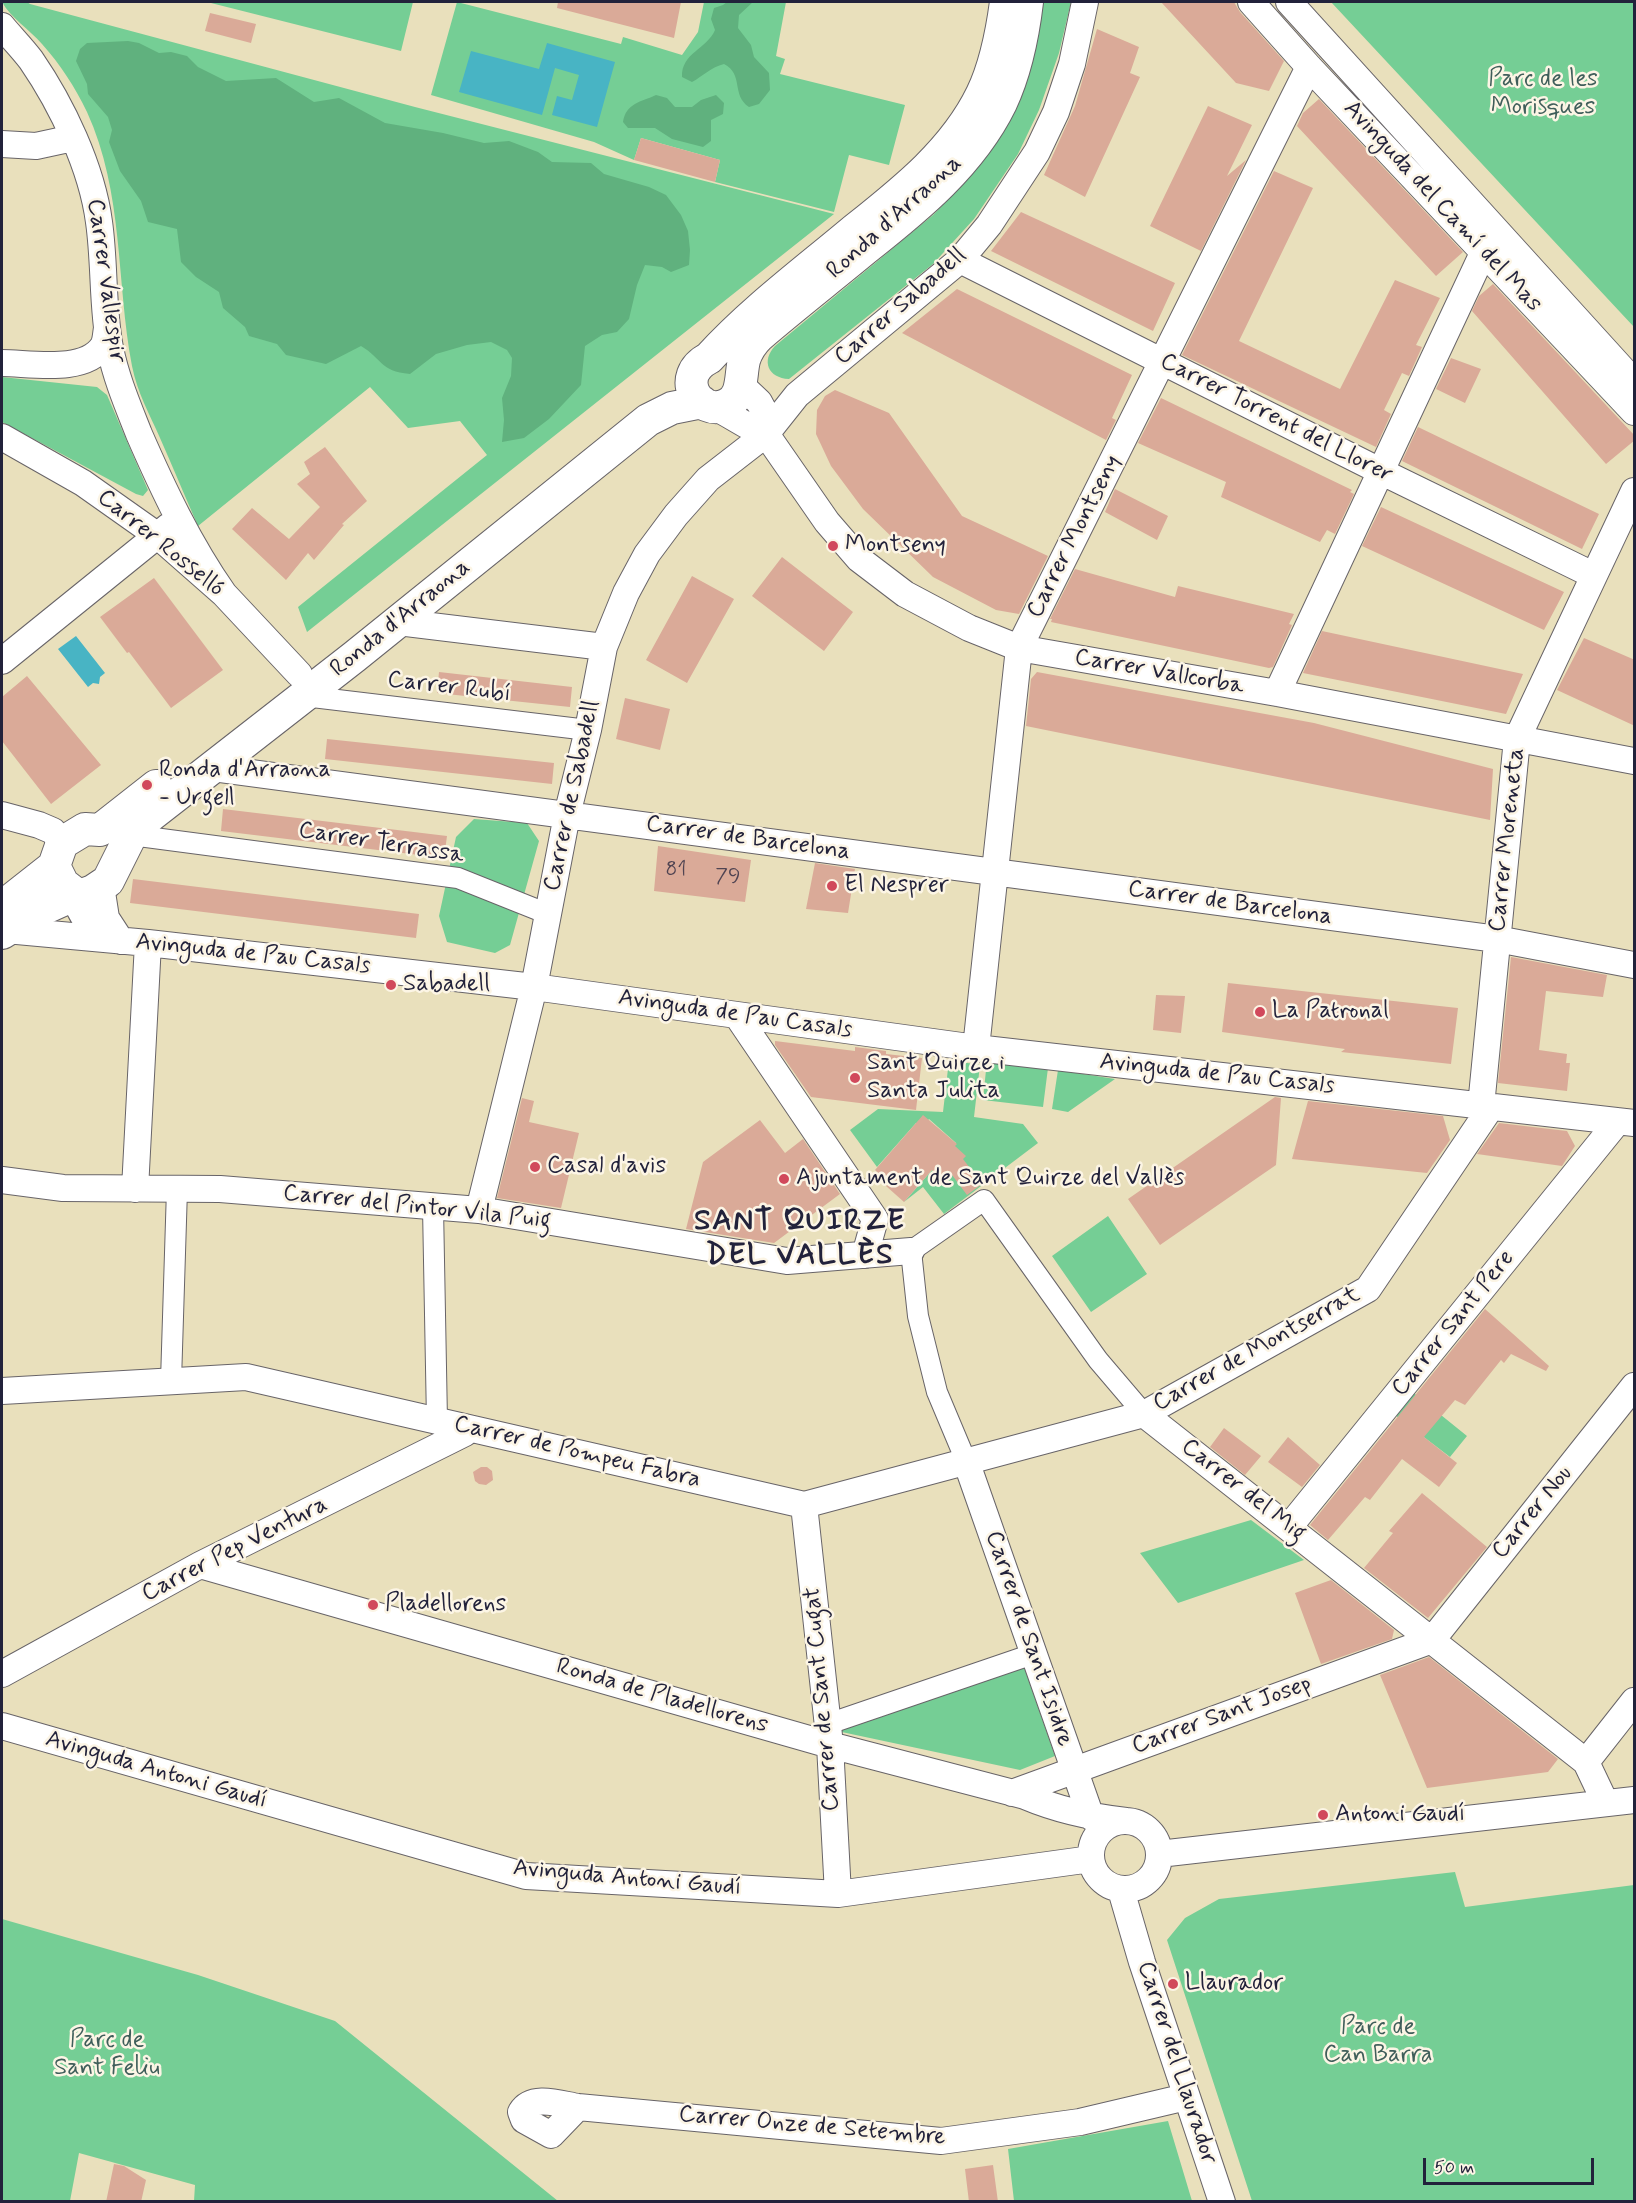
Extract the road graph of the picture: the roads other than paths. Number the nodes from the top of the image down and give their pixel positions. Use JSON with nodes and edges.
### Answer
{"nodes":[{"id":1,"x":1006,"y":2,"type":"edge"},
{"id":2,"x":1027,"y":2,"type":"edge"},
{"id":3,"x":1085,"y":2,"type":"edge"},
{"id":4,"x":1251,"y":2,"type":"edge"},
{"id":5,"x":1289,"y":2,"type":"edge"},
{"id":6,"x":2,"y":26,"type":"edge"},
{"id":7,"x":1309,"y":67,"type":"junction"},
{"id":8,"x":73,"y":138,"type":"junction"},
{"id":9,"x":2,"y":144,"type":"edge"},
{"id":10,"x":1484,"y":251,"type":"junction"},
{"id":11,"x":960,"y":260,"type":"junction"},
{"id":12,"x":107,"y":328,"type":"junction"},
{"id":13,"x":1162,"y":362,"type":"junction"},
{"id":14,"x":2,"y":363,"type":"edge"},
{"id":15,"x":741,"y":381,"type":"junction"},
{"id":16,"x":1635,"y":382,"type":"edge"},
{"id":17,"x":704,"y":386,"type":"junction"},
{"id":18,"x":1635,"y":412,"type":"edge"},
{"id":19,"x":766,"y":434,"type":"junction"},
{"id":20,"x":2,"y":437,"type":"edge"},
{"id":21,"x":1380,"y":471,"type":"junction"},
{"id":22,"x":154,"y":472,"type":"junction"},
{"id":23,"x":1635,"y":491,"type":"edge"},
{"id":24,"x":177,"y":513,"type":"junction"},
{"id":25,"x":149,"y":530,"type":"junction"},
{"id":26,"x":1593,"y":575,"type":"junction"},
{"id":27,"x":224,"y":594,"type":"junction"},
{"id":28,"x":398,"y":622,"type":"junction"},
{"id":29,"x":604,"y":647,"type":"junction"},
{"id":30,"x":1019,"y":648,"type":"junction"},
{"id":31,"x":3,"y":657,"type":"edge"},
{"id":32,"x":302,"y":685,"type":"junction"},
{"id":33,"x":1277,"y":693,"type":"junction"},
{"id":34,"x":588,"y":730,"type":"junction"},
{"id":35,"x":1517,"y":739,"type":"junction"},
{"id":36,"x":1635,"y":760,"type":"edge"},
{"id":37,"x":213,"y":768,"type":"junction"},
{"id":38,"x":2,"y":815,"type":"edge"},
{"id":39,"x":567,"y":815,"type":"junction"},
{"id":40,"x":100,"y":830,"type":"junction"},
{"id":41,"x":125,"y":848,"type":"junction"},
{"id":42,"x":58,"y":854,"type":"junction"},
{"id":43,"x":995,"y":872,"type":"junction"},
{"id":44,"x":89,"y":890,"type":"junction"},
{"id":45,"x":548,"y":914,"type":"junction"},
{"id":46,"x":3,"y":923,"type":"edge"},
{"id":47,"x":1497,"y":939,"type":"junction"},
{"id":48,"x":122,"y":940,"type":"junction"},
{"id":49,"x":148,"y":943,"type":"junction"},
{"id":50,"x":1635,"y":965,"type":"edge"},
{"id":51,"x":534,"y":987,"type":"junction"},
{"id":52,"x":738,"y":1017,"type":"junction"},
{"id":53,"x":976,"y":1048,"type":"junction"},
{"id":54,"x":1486,"y":1106,"type":"junction"},
{"id":55,"x":1626,"y":1122,"type":"edge"},
{"id":56,"x":2,"y":1180,"type":"edge"},
{"id":57,"x":135,"y":1189,"type":"junction"},
{"id":58,"x":177,"y":1189,"type":"junction"},
{"id":59,"x":433,"y":1207,"type":"junction"},
{"id":60,"x":479,"y":1210,"type":"junction"},
{"id":61,"x":911,"y":1251,"type":"junction"},
{"id":62,"x":865,"y":1255,"type":"junction"},
{"id":63,"x":171,"y":1381,"type":"junction"},
{"id":64,"x":1635,"y":1386,"type":"edge"},
{"id":65,"x":2,"y":1391,"type":"edge"},
{"id":66,"x":1144,"y":1414,"type":"junction"},
{"id":67,"x":437,"y":1421,"type":"junction"},
{"id":68,"x":469,"y":1428,"type":"junction"},
{"id":69,"x":966,"y":1461,"type":"junction"},
{"id":70,"x":804,"y":1504,"type":"junction"},
{"id":71,"x":1289,"y":1527,"type":"junction"},
{"id":72,"x":200,"y":1565,"type":"junction"},
{"id":73,"x":1432,"y":1640,"type":"junction"},
{"id":74,"x":1033,"y":1654,"type":"junction"},
{"id":75,"x":2,"y":1674,"type":"edge"},
{"id":76,"x":1635,"y":1701,"type":"edge"},
{"id":77,"x":2,"y":1726,"type":"edge"},
{"id":78,"x":829,"y":1734,"type":"junction"},
{"id":79,"x":1586,"y":1762,"type":"junction"},
{"id":80,"x":1074,"y":1770,"type":"junction"},
{"id":81,"x":1012,"y":1792,"type":"junction"},
{"id":82,"x":1635,"y":1800,"type":"edge"},
{"id":83,"x":1605,"y":1802,"type":"junction"},
{"id":84,"x":1091,"y":1817,"type":"junction"},
{"id":85,"x":1126,"y":1821,"type":"junction"},
{"id":86,"x":1159,"y":1854,"type":"junction"},
{"id":87,"x":1091,"y":1859,"type":"junction"},
{"id":88,"x":1121,"y":1890,"type":"junction"},
{"id":89,"x":838,"y":1894,"type":"junction"},
{"id":90,"x":1186,"y":2097,"type":"junction"},
{"id":91,"x":578,"y":2107,"type":"dead end"},
{"id":92,"x":1221,"y":2202,"type":"edge"}],
"edges":[{"from":1,"to":17,"type":"street","name":"Ronda d'Arraona"},
{"from":2,"to":15,"type":"street","name":"Ronda d'Arraona"},
{"from":3,"to":11,"type":"street","name":"Carrer Sabadell"},
{"from":4,"to":7,"type":"street","name":"Avinguda del Camí del Mas"},
{"from":5,"to":16,"type":"street","name":"Avinguda del Camí del Mas"},
{"from":6,"to":8,"type":"street","name":"Carrer Vallespir"},
{"from":7,"to":10,"type":"street","name":"Avinguda del Camí del Mas"},
{"from":7,"to":13,"type":"street","name":"Carrer Montseny"},
{"from":8,"to":9,"type":"street"},
{"from":8,"to":12,"type":"street","name":"Carrer Vallespir"},
{"from":10,"to":18,"type":"street","name":"Avinguda del Camí del Mas"},
{"from":10,"to":21,"type":"street"},
{"from":11,"to":13,"type":"street","name":"Carrer Torrent del Llorer"},
{"from":11,"to":19,"type":"street","name":"Carrer Sabadell"},
{"from":12,"to":14,"type":"street"},
{"from":12,"to":22,"type":"street","name":"Carrer Vallespir"},
{"from":13,"to":21,"type":"street","name":"Carrer Torrent del Llorer"},
{"from":13,"to":30,"type":"street","name":"Carrer Montseny"},
{"from":15,"to":17,"type":"street","name":"Ronda d'Arraona"},
{"from":15,"to":17,"type":"street","name":"Ronda d'Arraona"},
{"from":15,"to":19,"type":"street","name":"Carrer Vallcorba"},
{"from":17,"to":19,"type":"street","name":"Carrer Vallcorba"},
{"from":17,"to":28,"type":"street","name":"Ronda d'Arraona"},
{"from":17,"to":32,"type":"street","name":"Ronda d'Arraona"},
{"from":19,"to":29,"type":"street","name":"Carrer de Sabadell"},
{"from":19,"to":30,"type":"street","name":"Carrer Vallcorba"},
{"from":20,"to":25,"type":"street","name":"Carrer Rosselló"},
{"from":21,"to":26,"type":"street","name":"Carrer Torrent del Llorer"},
{"from":21,"to":33,"type":"street"},
{"from":22,"to":24,"type":"street","name":"Carrer Vallespir"},
{"from":22,"to":25,"type":"street"},
{"from":23,"to":26,"type":"street","name":"Carrer Moreneta"},
{"from":24,"to":25,"type":"street"},
{"from":24,"to":27,"type":"street","name":"Carrer Vallespir"},
{"from":25,"to":27,"type":"street","name":"Carrer Rosselló"},
{"from":25,"to":31,"type":"street"},
{"from":26,"to":35,"type":"street","name":"Carrer Moreneta"},
{"from":27,"to":32,"type":"street","name":"Carrer Rosselló"},
{"from":28,"to":29,"type":"street"},
{"from":28,"to":32,"type":"street","name":"Ronda d'Arraona"},
{"from":29,"to":34,"type":"street","name":"Carrer de Sabadell"},
{"from":30,"to":33,"type":"street","name":"Carrer Vallcorba"},
{"from":30,"to":43,"type":"street","name":"Carrer Montseny"},
{"from":32,"to":34,"type":"street","name":"Carrer Rubí"},
{"from":32,"to":37,"type":"street","name":"Ronda d'Arraona"},
{"from":32,"to":40,"type":"street","name":"Ronda d'Arraona"},
{"from":33,"to":35,"type":"street","name":"Carrer Vallcorba"},
{"from":34,"to":39,"type":"street","name":"Carrer de Sabadell"},
{"from":35,"to":36,"type":"street","name":"Carrer Vallcorba"},
{"from":35,"to":47,"type":"street","name":"Carrer Moreneta"},
{"from":37,"to":39,"type":"street","name":"Carrer de Barcelona"},
{"from":37,"to":41,"type":"street","name":"Ronda d'Arraona"},
{"from":38,"to":42,"type":"street"},
{"from":39,"to":43,"type":"street","name":"Carrer de Barcelona"},
{"from":39,"to":45,"type":"street","name":"Carrer de Sabadell"},
{"from":40,"to":41,"type":"street"},
{"from":40,"to":42,"type":"street","name":"Ronda d'Arraona"},
{"from":41,"to":44,"type":"street","name":"Ronda d'Arraona"},
{"from":41,"to":45,"type":"street","name":"Carrer Terrassa"},
{"from":42,"to":44,"type":"street"},
{"from":42,"to":46,"type":"street","name":"Ronda d'Arraona"},
{"from":43,"to":47,"type":"street","name":"Carrer de Barcelona"},
{"from":43,"to":53,"type":"street","name":"Carrer Montseny"},
{"from":44,"to":46,"type":"street"},
{"from":44,"to":48,"type":"street"},
{"from":45,"to":51,"type":"street","name":"Carrer de Sabadell"},
{"from":46,"to":48,"type":"street","name":"Avinguda de Pau Casals"},
{"from":47,"to":50,"type":"street","name":"Carrer de Barcelona"},
{"from":47,"to":54,"type":"street","name":"Carrer Moreneta"},
{"from":48,"to":49,"type":"street","name":"Avinguda de Pau Casals"},
{"from":49,"to":51,"type":"street","name":"Avinguda de Pau Casals"},
{"from":49,"to":57,"type":"street"},
{"from":51,"to":52,"type":"street","name":"Avinguda de Pau Casals"},
{"from":51,"to":60,"type":"street","name":"Carrer de Sabadell"},
{"from":52,"to":53,"type":"street","name":"Avinguda de Pau Casals"},
{"from":52,"to":62,"type":"street"},
{"from":53,"to":54,"type":"street","name":"Avinguda de Pau Casals"},
{"from":54,"to":55,"type":"street","name":"Avinguda de Pau Casals"},
{"from":54,"to":66,"type":"street","name":"Carrer de Montserrat"},
{"from":55,"to":71,"type":"street","name":"Carrer Sant Pere"},
{"from":56,"to":57,"type":"street","name":"Carrer del Pintor Vila Puig"},
{"from":57,"to":58,"type":"street","name":"Carrer del Pintor Vila Puig"},
{"from":58,"to":59,"type":"street","name":"Carrer del Pintor Vila Puig"},
{"from":58,"to":63,"type":"street"},
{"from":59,"to":60,"type":"street","name":"Carrer del Pintor Vila Puig"},
{"from":59,"to":67,"type":"street"},
{"from":60,"to":62,"type":"street","name":"Carrer del Pintor Vila Puig"},
{"from":61,"to":62,"type":"street","name":"Carrer del Pintor Vila Puig"},
{"from":61,"to":66,"type":"street","name":"Carrer del Mig"},
{"from":61,"to":69,"type":"street"},
{"from":63,"to":65,"type":"street","name":"Carrer de Pompeu Fabra"},
{"from":63,"to":67,"type":"street","name":"Carrer de Pompeu Fabra"},
{"from":64,"to":73,"type":"street","name":"Carrer Nou"},
{"from":66,"to":69,"type":"street","name":"Carrer de Pompeu Fabra"},
{"from":66,"to":71,"type":"street","name":"Carrer del Mig"},
{"from":67,"to":68,"type":"street","name":"Carrer de Pompeu Fabra"},
{"from":68,"to":70,"type":"street","name":"Carrer de Pompeu Fabra"},
{"from":68,"to":72,"type":"street","name":"Carrer Pep Ventura"},
{"from":69,"to":70,"type":"street","name":"Carrer de Pompeu Fabra"},
{"from":69,"to":74,"type":"street","name":"Carrer de Sant Isidre"},
{"from":70,"to":78,"type":"street","name":"Carrer de Sant Cugat"},
{"from":71,"to":73,"type":"street","name":"Carrer del Mig"},
{"from":72,"to":75,"type":"street","name":"Carrer Pep Ventura"},
{"from":72,"to":78,"type":"street","name":"Ronda de Pladellorens"},
{"from":73,"to":79,"type":"street","name":"Carrer del Mig"},
{"from":73,"to":80,"type":"street","name":"Carrer Sant Josep"},
{"from":74,"to":78,"type":"street"},
{"from":74,"to":80,"type":"street","name":"Carrer de Sant Isidre"},
{"from":76,"to":79,"type":"street"},
{"from":77,"to":89,"type":"street","name":"Avinguda Antoni Gaudí"},
{"from":78,"to":81,"type":"street","name":"Ronda de Pladellorens"},
{"from":78,"to":89,"type":"street","name":"Carrer de Sant Cugat"},
{"from":79,"to":83,"type":"street","name":"Carrer del Mig"},
{"from":80,"to":81,"type":"street","name":"Carrer Sant Josep"},
{"from":80,"to":84,"type":"street","name":"Carrer de Sant Isidre"},
{"from":81,"to":84,"type":"street","name":"Ronda de Pladellorens"},
{"from":82,"to":83,"type":"street"},
{"from":83,"to":86,"type":"street"},
{"from":84,"to":85,"type":"street","name":"Ronda de Pladellorens"},
{"from":85,"to":86,"type":"street"},
{"from":85,"to":87,"type":"street"},
{"from":86,"to":88,"type":"street"},
{"from":87,"to":88,"type":"street"},
{"from":87,"to":89,"type":"street","name":"Avinguda Antoni Gaudí"},
{"from":88,"to":90,"type":"street","name":"Carrer del Llaurador"},
{"from":90,"to":91,"type":"street","name":"Carrer Onze de Setembre"},
{"from":90,"to":92,"type":"street","name":"Carrer del Llaurador"}]}
